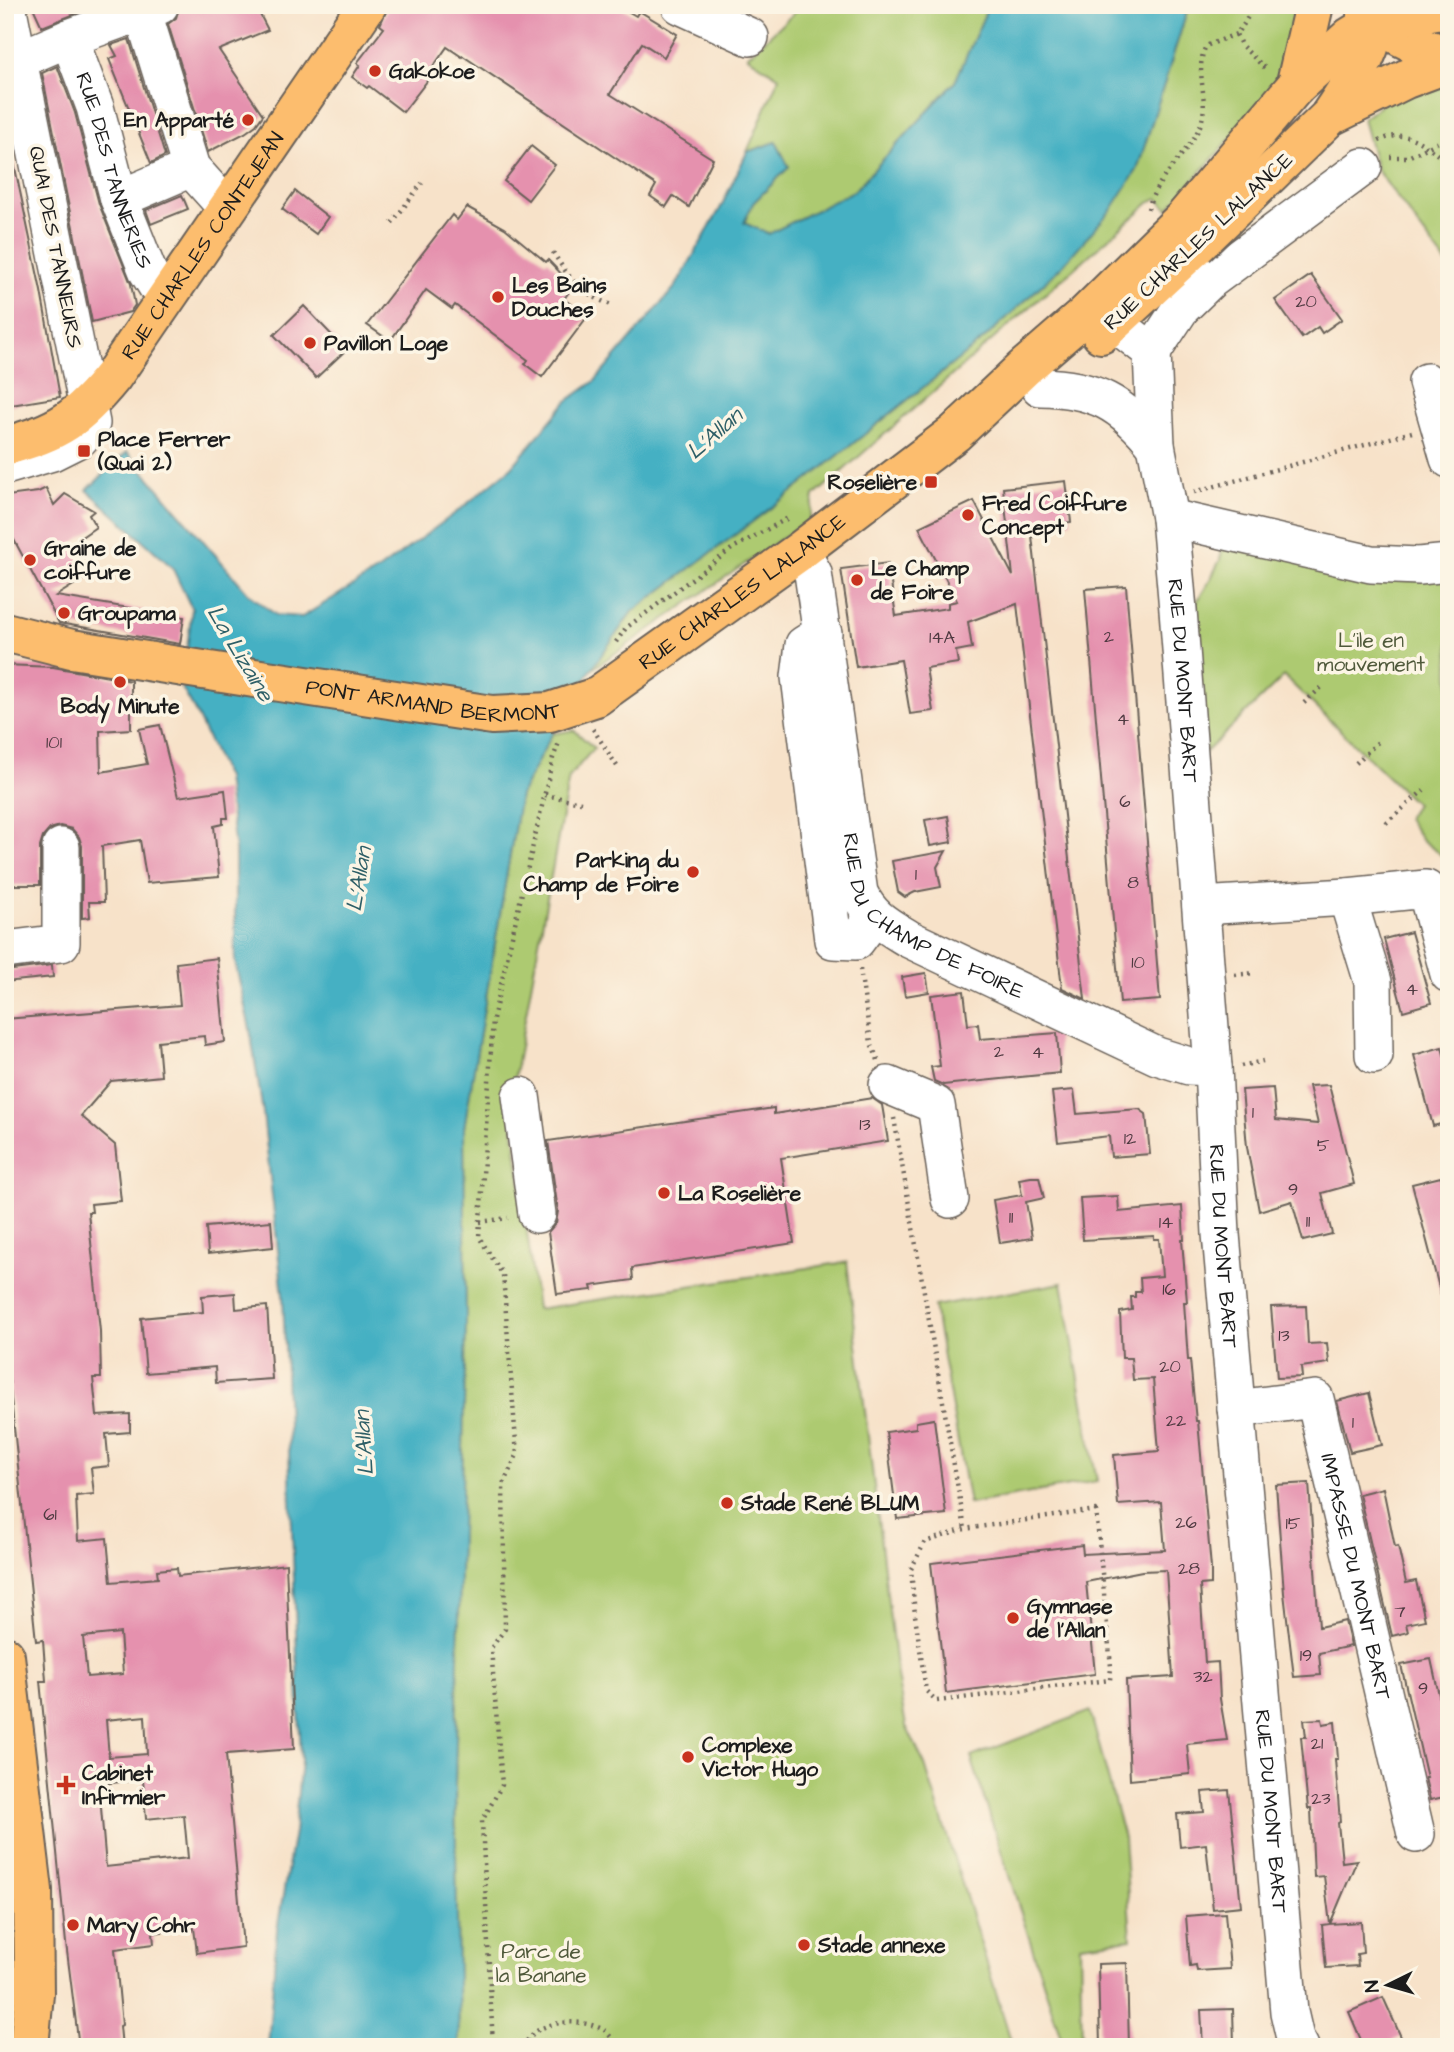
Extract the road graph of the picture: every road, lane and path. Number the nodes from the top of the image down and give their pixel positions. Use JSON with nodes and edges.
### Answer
{"nodes":[{"id":1,"x":7,"y":5,"type":"edge"},
{"id":2,"x":367,"y":5,"type":"edge"},
{"id":3,"x":680,"y":5,"type":"edge"},
{"id":4,"x":1254,"y":5,"type":"edge"},
{"id":5,"x":1314,"y":5,"type":"edge"},
{"id":6,"x":151,"y":9,"type":"edge"},
{"id":7,"x":1442,"y":9,"type":"edge"},
{"id":8,"x":1370,"y":11,"type":"edge"},
{"id":9,"x":1236,"y":34,"type":"junction"},
{"id":10,"x":750,"y":37,"type":"dead end"},
{"id":11,"x":69,"y":38,"type":"junction"},
{"id":12,"x":1449,"y":56,"type":"edge"},
{"id":13,"x":18,"y":60,"type":"junction"},
{"id":14,"x":1449,"y":63,"type":"edge"},
{"id":15,"x":1283,"y":80,"type":"junction"},
{"id":16,"x":1329,"y":117,"type":"junction"},
{"id":17,"x":1368,"y":155,"type":"joint"},
{"id":18,"x":1449,"y":163,"type":"edge"},
{"id":19,"x":191,"y":168,"type":"junction"},
{"id":20,"x":422,"y":183,"type":"dead end"},
{"id":21,"x":119,"y":199,"type":"junction"},
{"id":22,"x":227,"y":208,"type":"junction"},
{"id":23,"x":1147,"y":211,"type":"dead end"},
{"id":24,"x":392,"y":223,"type":"dead end"},
{"id":25,"x":1190,"y":232,"type":"junction"},
{"id":26,"x":553,"y":251,"type":"dead end"},
{"id":27,"x":1163,"y":277,"type":"junction"},
{"id":28,"x":165,"y":299,"type":"junction"},
{"id":29,"x":611,"y":305,"type":"dead end"},
{"id":30,"x":1088,"y":354,"type":"junction"},
{"id":31,"x":1152,"y":364,"type":"junction"},
{"id":32,"x":1427,"y":382,"type":"dead end"},
{"id":33,"x":89,"y":405,"type":"junction"},
{"id":34,"x":1439,"y":424,"type":"junction"},
{"id":35,"x":955,"y":433,"type":"junction"},
{"id":36,"x":8,"y":445,"type":"edge"},
{"id":37,"x":1156,"y":445,"type":"junction"},
{"id":38,"x":1449,"y":459,"type":"edge"},
{"id":39,"x":1168,"y":509,"type":"junction"},
{"id":40,"x":801,"y":511,"type":"dead end"},
{"id":41,"x":800,"y":551,"type":"junction"},
{"id":42,"x":1449,"y":563,"type":"edge"},
{"id":43,"x":5,"y":621,"type":"edge"},
{"id":44,"x":5,"y":632,"type":"edge"},
{"id":45,"x":612,"y":647,"type":"dead end"},
{"id":46,"x":1323,"y":686,"type":"dead end"},
{"id":47,"x":1304,"y":703,"type":"dead end"},
{"id":48,"x":593,"y":711,"type":"junction"},
{"id":49,"x":561,"y":737,"type":"dead end"},
{"id":50,"x":1378,"y":742,"type":"dead end"},
{"id":51,"x":1356,"y":763,"type":"dead end"},
{"id":52,"x":617,"y":766,"type":"dead end"},
{"id":53,"x":1424,"y":790,"type":"dead end"},
{"id":54,"x":545,"y":795,"type":"junction"},
{"id":55,"x":581,"y":802,"type":"dead end"},
{"id":56,"x":1386,"y":823,"type":"dead end"},
{"id":57,"x":61,"y":847,"type":"dead end"},
{"id":58,"x":1347,"y":897,"type":"junction"},
{"id":59,"x":1201,"y":905,"type":"junction"},
{"id":60,"x":865,"y":929,"type":"junction"},
{"id":61,"x":5,"y":950,"type":"edge"},
{"id":62,"x":1243,"y":974,"type":"dead end"},
{"id":63,"x":1255,"y":974,"type":"dead end"},
{"id":64,"x":1449,"y":974,"type":"edge"},
{"id":65,"x":1374,"y":1055,"type":"dead end"},
{"id":66,"x":1263,"y":1061,"type":"dead end"},
{"id":67,"x":1221,"y":1068,"type":"junction"},
{"id":68,"x":888,"y":1085,"type":"junction"},
{"id":69,"x":521,"y":1096,"type":"dead end"},
{"id":70,"x":950,"y":1199,"type":"dead end"},
{"id":71,"x":537,"y":1214,"type":"dead end"},
{"id":72,"x":1236,"y":1409,"type":"junction"},
{"id":73,"x":965,"y":1528,"type":"junction"},
{"id":74,"x":5,"y":1656,"type":"edge"},
{"id":75,"x":1416,"y":1834,"type":"dead end"},
{"id":76,"x":29,"y":2047,"type":"edge"},
{"id":77,"x":493,"y":2047,"type":"edge"},
{"id":78,"x":524,"y":2047,"type":"edge"},
{"id":79,"x":619,"y":2047,"type":"edge"},
{"id":80,"x":1300,"y":2047,"type":"edge"}],
"edges":[{"from":1,"to":13,"type":"street","name":"QUAI DES TANNEURS"},
{"from":2,"to":22,"type":"main road","name":"RUE CHARLES CONTEJEAN"},
{"from":3,"to":10,"type":"street"},
{"from":4,"to":9,"type":"path"},
{"from":5,"to":15,"type":"main road","name":"RUE CHARLES LALANCE"},
{"from":6,"to":11,"type":"street"},
{"from":6,"to":19,"type":"street"},
{"from":7,"to":8,"type":"main road"},
{"from":8,"to":12,"type":"main road"},
{"from":8,"to":15,"type":"main road"},
{"from":8,"to":16,"type":"main road"},
{"from":9,"to":15,"type":"path"},
{"from":9,"to":23,"type":"path"},
{"from":11,"to":13,"type":"street"},
{"from":11,"to":21,"type":"street","name":"RUE DES TANNERIES"},
{"from":13,"to":33,"type":"street","name":"QUAI DES TANNEURS"},
{"from":14,"to":16,"type":"main road","name":"RUE CHARLES LALANCE"},
{"from":15,"to":25,"type":"main road","name":"RUE CHARLES LALANCE","bridge":true},
{"from":16,"to":25,"type":"main road","name":"RUE CHARLES LALANCE","bridge":true},
{"from":17,"to":18,"type":"path"},
{"from":17,"to":31,"type":"street"},
{"from":19,"to":21,"type":"street"},
{"from":19,"to":22,"type":"street"},
{"from":20,"to":24,"type":"path"},
{"from":21,"to":28,"type":"street","name":"RUE DES TANNERIES"},
{"from":22,"to":28,"type":"main road","name":"RUE CHARLES CONTEJEAN"},
{"from":25,"to":27,"type":"main road","name":"RUE CHARLES LALANCE"},
{"from":25,"to":30,"type":"main road","name":"RUE CHARLES LALANCE"},
{"from":26,"to":29,"type":"path"},
{"from":27,"to":30,"type":"main road","name":"RUE CHARLES LALANCE"},
{"from":27,"to":31,"type":"street","name":"RUE DU MONT BART"},
{"from":28,"to":33,"type":"main road","name":"RUE CHARLES CONTEJEAN"},
{"from":30,"to":31,"type":"street"},
{"from":30,"to":31,"type":"street"},
{"from":30,"to":35,"type":"main road","name":"RUE CHARLES LALANCE"},
{"from":30,"to":35,"type":"main road","name":"RUE CHARLES LALANCE"},
{"from":30,"to":37,"type":"street","name":"RUE DU MONT BART"},
{"from":31,"to":37,"type":"street","name":"RUE DU MONT BART"},
{"from":32,"to":34,"type":"street"},
{"from":33,"to":36,"type":"main road","name":"RUE CHARLES CONTEJEAN"},
{"from":34,"to":38,"type":"street"},
{"from":34,"to":39,"type":"path"},
{"from":35,"to":41,"type":"main road","name":"RUE CHARLES LALANCE"},
{"from":37,"to":39,"type":"street","name":"RUE DU MONT BART"},
{"from":39,"to":42,"type":"street"},
{"from":39,"to":59,"type":"street","name":"RUE DU MONT BART"},
{"from":40,"to":45,"type":"path"},
{"from":41,"to":48,"type":"main road","name":"RUE CHARLES LALANCE"},
{"from":41,"to":60,"type":"street","name":"RUE DU CHAMP DE FOIRE"},
{"from":43,"to":44,"type":"street"},
{"from":44,"to":48,"type":"main road","name":"PONT ARMAND BERMONT","bridge":true},
{"from":46,"to":47,"type":"path"},
{"from":48,"to":52,"type":"path"},
{"from":49,"to":54,"type":"path"},
{"from":50,"to":51,"type":"path"},
{"from":53,"to":56,"type":"path"},
{"from":54,"to":55,"type":"path"},
{"from":54,"to":77,"type":"path"},
{"from":57,"to":61,"type":"street"},
{"from":58,"to":59,"type":"street"},
{"from":58,"to":64,"type":"street"},
{"from":58,"to":65,"type":"street"},
{"from":59,"to":67,"type":"street","name":"RUE DU MONT BART"},
{"from":60,"to":67,"type":"street","name":"RUE DU CHAMP DE FOIRE"},
{"from":60,"to":68,"type":"path"},
{"from":62,"to":63,"type":"path"},
{"from":66,"to":67,"type":"path"},
{"from":67,"to":72,"type":"street","name":"RUE DU MONT BART"},
{"from":68,"to":70,"type":"street"},
{"from":68,"to":73,"type":"path"},
{"from":69,"to":71,"type":"street"},
{"from":72,"to":75,"type":"street","name":"IMPASSE DU MONT BART"},
{"from":72,"to":80,"type":"street","name":"RUE DU MONT BART"},
{"from":73,"to":73,"type":"path"},
{"from":74,"to":76,"type":"main road"},
{"from":78,"to":79,"type":"path"}]}
